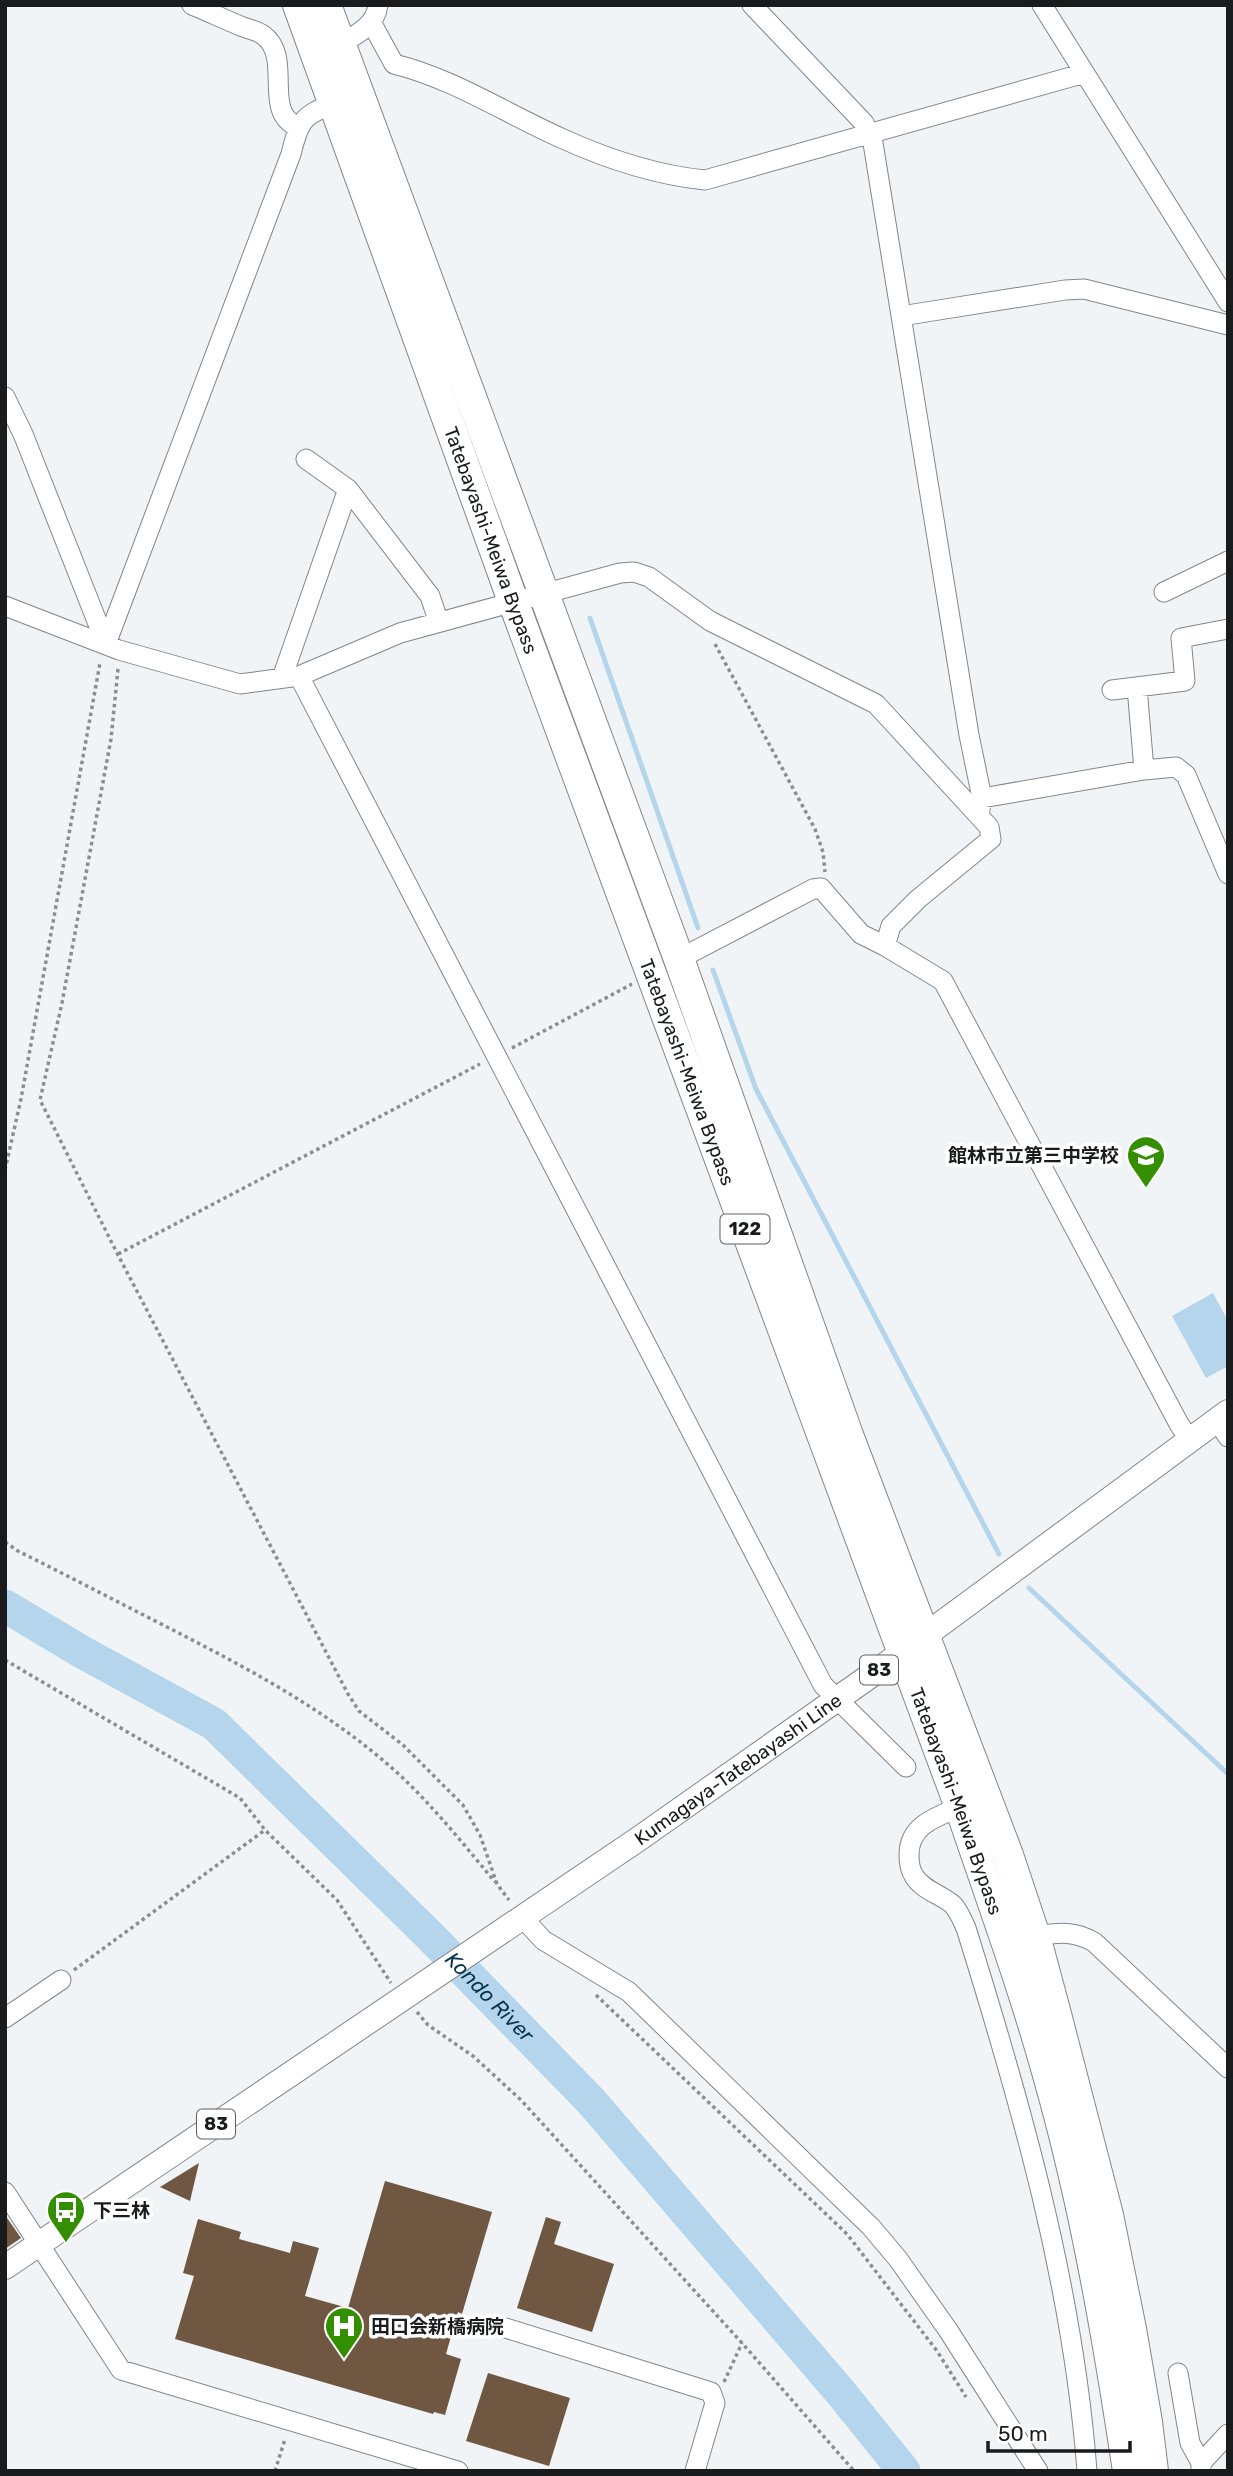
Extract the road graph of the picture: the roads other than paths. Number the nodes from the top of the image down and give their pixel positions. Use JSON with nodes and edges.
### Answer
{"nodes":[{"id":1,"x":192,"y":5,"type":"edge"},
{"id":2,"x":298,"y":5,"type":"edge"},
{"id":3,"x":326,"y":5,"type":"edge"},
{"id":4,"x":752,"y":5,"type":"edge"},
{"id":5,"x":1042,"y":5,"type":"edge"},
{"id":6,"x":374,"y":13,"type":"edge"},
{"id":7,"x":340,"y":44,"type":"junction"},
{"id":8,"x":1085,"y":73,"type":"junction"},
{"id":9,"x":334,"y":103,"type":"junction"},
{"id":10,"x":298,"y":127,"type":"junction"},
{"id":11,"x":870,"y":133,"type":"junction"},
{"id":12,"x":1228,"y":302,"type":"edge"},
{"id":13,"x":901,"y":316,"type":"junction"},
{"id":14,"x":1228,"y":325,"type":"edge"},
{"id":15,"x":5,"y":397,"type":"edge"},
{"id":16,"x":306,"y":458,"type":"dead end"},
{"id":17,"x":348,"y":489,"type":"junction"},
{"id":18,"x":1228,"y":561,"type":"edge"},
{"id":19,"x":1164,"y":592,"type":"dead end"},
{"id":20,"x":543,"y":595,"type":"junction"},
{"id":21,"x":513,"y":601,"type":"junction"},
{"id":22,"x":5,"y":606,"type":"edge"},
{"id":23,"x":438,"y":620,"type":"junction"},
{"id":24,"x":1228,"y":629,"type":"edge"},
{"id":25,"x":113,"y":647,"type":"junction"},
{"id":26,"x":290,"y":677,"type":"junction"},
{"id":27,"x":1137,"y":687,"type":"junction"},
{"id":28,"x":1112,"y":690,"type":"dead end"},
{"id":29,"x":1144,"y":770,"type":"junction"},
{"id":30,"x":981,"y":806,"type":"junction"},
{"id":31,"x":1228,"y":874,"type":"edge"},
{"id":32,"x":885,"y":946,"type":"junction"},
{"id":33,"x":679,"y":959,"type":"junction"},
{"id":34,"x":1224,"y":1423,"type":"edge"},
{"id":35,"x":1190,"y":1440,"type":"junction"},
{"id":36,"x":926,"y":1634,"type":"junction"},
{"id":37,"x":902,"y":1652,"type":"junction"},
{"id":38,"x":836,"y":1700,"type":"junction"},
{"id":39,"x":906,"y":1767,"type":"dead end"},
{"id":40,"x":960,"y":1807,"type":"junction"},
{"id":41,"x":523,"y":1918,"type":"junction"},
{"id":42,"x":1035,"y":1936,"type":"junction"},
{"id":43,"x":61,"y":1980,"type":"road end"},
{"id":44,"x":5,"y":2018,"type":"edge"},
{"id":45,"x":1228,"y":2068,"type":"edge"},
{"id":46,"x":5,"y":2192,"type":"edge"},
{"id":47,"x":40,"y":2243,"type":"junction"},
{"id":48,"x":5,"y":2267,"type":"edge"},
{"id":49,"x":499,"y":2326,"type":"dead end"},
{"id":50,"x":1178,"y":2373,"type":"dead end"},
{"id":51,"x":1228,"y":2434,"type":"edge"},
{"id":52,"x":1201,"y":2467,"type":"edge"},
{"id":53,"x":458,"y":2471,"type":"edge"},
{"id":54,"x":695,"y":2471,"type":"edge"},
{"id":55,"x":1038,"y":2471,"type":"edge"},
{"id":56,"x":1087,"y":2471,"type":"edge"},
{"id":57,"x":1128,"y":2471,"type":"edge"},
{"id":58,"x":1153,"y":2471,"type":"edge"}],
"edges":[{"from":1,"to":10,"type":"street"},
{"from":2,"to":9,"type":"highway","name":"Tatebayashi-Meiwa Bypass","number":"122"},
{"from":3,"to":7,"type":"highway","name":"Tatebayashi-Meiwa Bypass","number":"122"},
{"from":4,"to":11,"type":"street"},
{"from":5,"to":8,"type":"street"},
{"from":6,"to":7,"type":"street"},
{"from":6,"to":11,"type":"street"},
{"from":7,"to":20,"type":"highway","name":"Tatebayashi-Meiwa Bypass","number":"122"},
{"from":8,"to":11,"type":"street"},
{"from":8,"to":12,"type":"street"},
{"from":9,"to":10,"type":"street"},
{"from":9,"to":21,"type":"highway","name":"Tatebayashi-Meiwa Bypass","number":"122"},
{"from":10,"to":25,"type":"street"},
{"from":11,"to":13,"type":"street"},
{"from":13,"to":14,"type":"street"},
{"from":13,"to":30,"type":"street"},
{"from":15,"to":25,"type":"street"},
{"from":16,"to":17,"type":"street"},
{"from":17,"to":23,"type":"street"},
{"from":17,"to":26,"type":"street"},
{"from":18,"to":19,"type":"street"},
{"from":20,"to":21,"type":"street"},
{"from":20,"to":30,"type":"street"},
{"from":20,"to":33,"type":"highway","name":"Tatebayashi-Meiwa Bypass","number":"122"},
{"from":21,"to":23,"type":"street"},
{"from":21,"to":37,"type":"highway","name":"Tatebayashi-Meiwa Bypass","number":"122"},
{"from":22,"to":25,"type":"street"},
{"from":23,"to":26,"type":"street"},
{"from":24,"to":27,"type":"street"},
{"from":25,"to":26,"type":"street"},
{"from":26,"to":38,"type":"street"},
{"from":27,"to":28,"type":"street"},
{"from":27,"to":29,"type":"street"},
{"from":29,"to":30,"type":"street"},
{"from":29,"to":31,"type":"street"},
{"from":30,"to":32,"type":"street"},
{"from":32,"to":33,"type":"street"},
{"from":32,"to":35,"type":"street"},
{"from":33,"to":36,"type":"highway","name":"Tatebayashi-Meiwa Bypass","number":"122"},
{"from":34,"to":35,"type":"main road","name":"Kumagaya-Tatebayashi Line","number":"83"},
{"from":35,"to":36,"type":"main road","name":"Kumagaya-Tatebayashi Line","number":"83"},
{"from":36,"to":37,"type":"main road","name":"Kumagaya-Tatebayashi Line","number":"83"},
{"from":36,"to":42,"type":"highway","name":"Tatebayashi-Meiwa Bypass","number":"122"},
{"from":37,"to":38,"type":"main road","name":"Kumagaya-Tatebayashi Line","number":"83"},
{"from":37,"to":40,"type":"highway","name":"Tatebayashi-Meiwa Bypass","number":"122"},
{"from":38,"to":39,"type":"street"},
{"from":38,"to":41,"type":"main road","name":"Kumagaya-Tatebayashi Line","number":"83"},
{"from":40,"to":56,"type":"street"},
{"from":40,"to":57,"type":"highway","name":"Tatebayashi-Meiwa Bypass","number":"122"},
{"from":41,"to":47,"type":"main road","name":"Kumagaya-Tatebayashi Line","number":"83"},
{"from":41,"to":55,"type":"street"},
{"from":42,"to":45,"type":"street"},
{"from":42,"to":58,"type":"highway","name":"Tatebayashi-Meiwa Bypass","number":"122"},
{"from":43,"to":44,"type":"street"},
{"from":46,"to":47,"type":"street"},
{"from":47,"to":48,"type":"main road","number":"83"},
{"from":47,"to":53,"type":"street"},
{"from":49,"to":54,"type":"street"},
{"from":50,"to":52,"type":"street"},
{"from":51,"to":52,"type":"street"}]}
